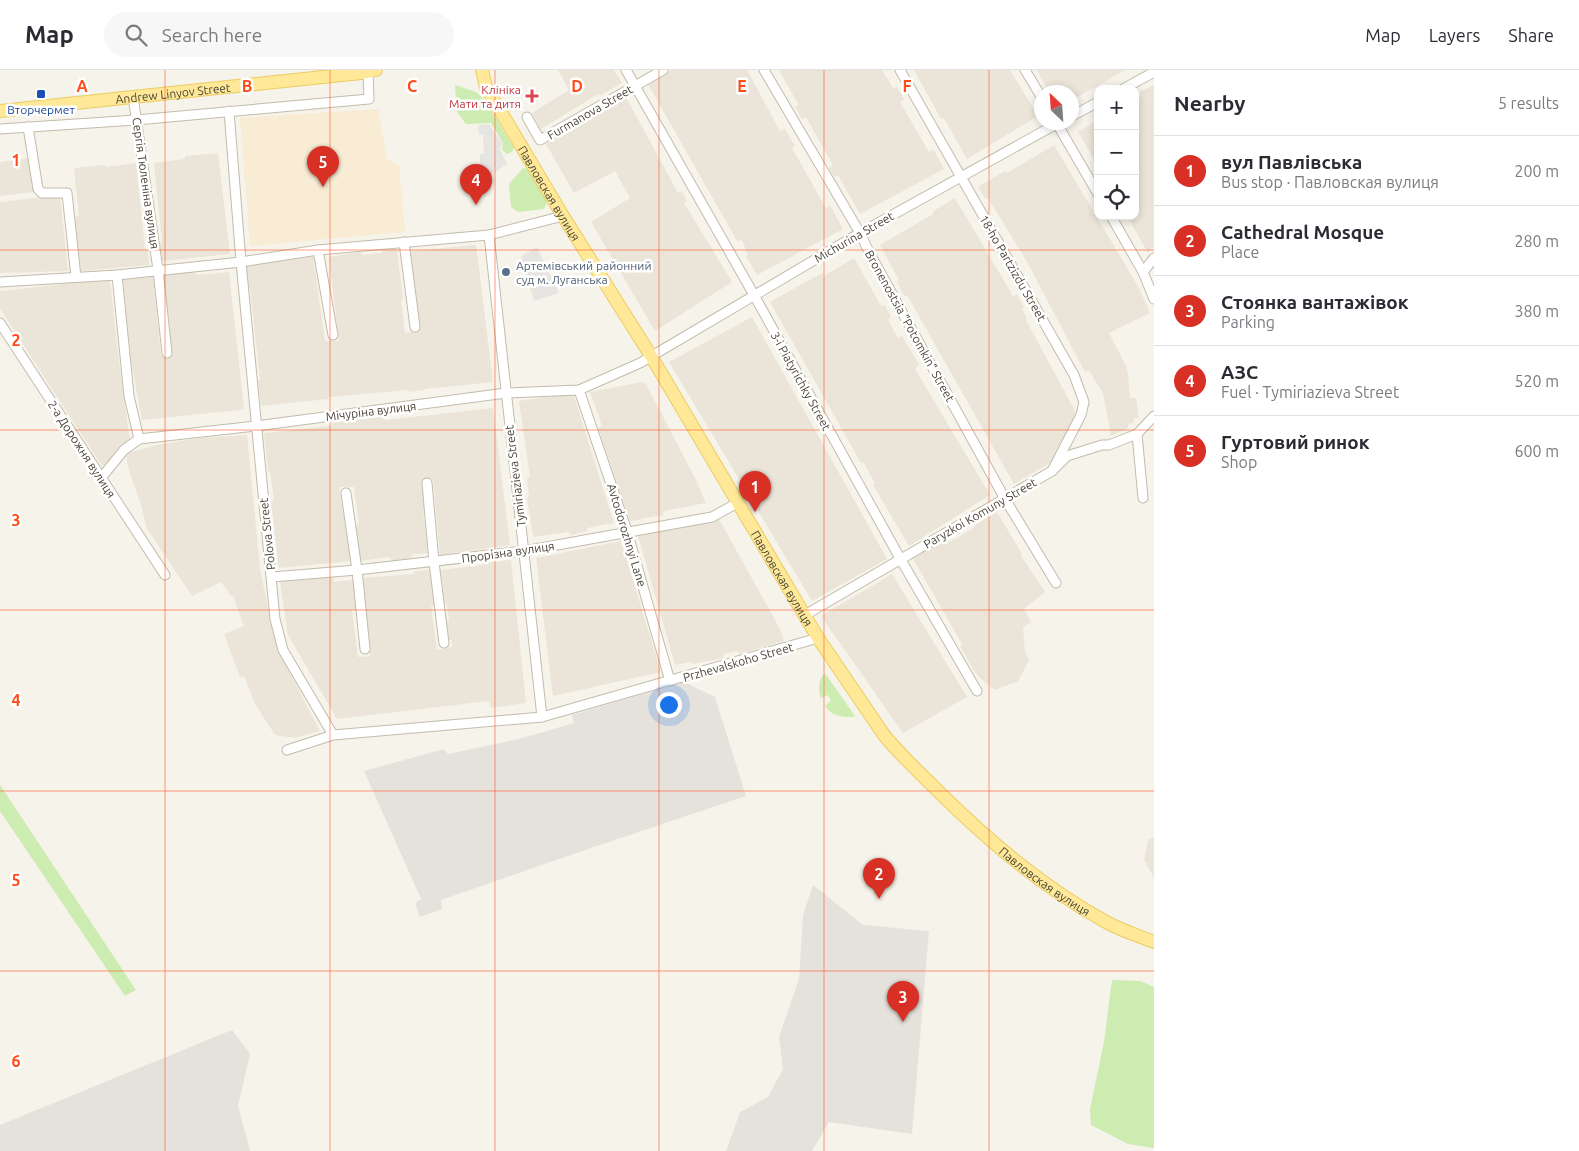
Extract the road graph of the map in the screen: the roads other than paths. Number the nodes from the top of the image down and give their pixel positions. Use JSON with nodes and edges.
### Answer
{"nodes":[{"id":1,"x":482,"y":70,"type":"edge"},
{"id":2,"x":626,"y":70,"type":"edge"},
{"id":3,"x":663,"y":70,"type":"edge"},
{"id":4,"x":764,"y":70,"type":"edge"},
{"id":5,"x":900,"y":70,"type":"edge"},
{"id":6,"x":1025,"y":70,"type":"edge"},
{"id":7,"x":372,"y":71,"type":"edge"},
{"id":8,"x":1154,"y":72,"type":"edge"},
{"id":9,"x":1034,"y":85,"type":"edge"},
{"id":10,"x":1130,"y":85,"type":"edge"},
{"id":11,"x":635,"y":86,"type":"junction"},
{"id":12,"x":133,"y":96,"type":"junction"},
{"id":13,"x":1094,"y":104,"type":"edge"},
{"id":14,"x":0,"y":111,"type":"edge"},
{"id":15,"x":229,"y":111,"type":"junction"},
{"id":16,"x":1079,"y":112,"type":"edge"},
{"id":17,"x":527,"y":117,"type":"dead end"},
{"id":18,"x":136,"y":120,"type":"junction"},
{"id":19,"x":28,"y":127,"type":"junction"},
{"id":20,"x":0,"y":129,"type":"edge"},
{"id":21,"x":1046,"y":130,"type":"edge"},
{"id":22,"x":1062,"y":130,"type":"edge"},
{"id":23,"x":962,"y":177,"type":"junction"},
{"id":24,"x":1094,"y":187,"type":"edge"},
{"id":25,"x":563,"y":216,"type":"junction"},
{"id":26,"x":1113,"y":220,"type":"edge"},
{"id":27,"x":860,"y":233,"type":"junction"},
{"id":28,"x":489,"y":234,"type":"junction"},
{"id":29,"x":404,"y":242,"type":"junction"},
{"id":30,"x":318,"y":250,"type":"junction"},
{"id":31,"x":1154,"y":258,"type":"edge"},
{"id":32,"x":241,"y":262,"type":"junction"},
{"id":33,"x":158,"y":270,"type":"junction"},
{"id":34,"x":1143,"y":272,"type":"junction"},
{"id":35,"x":117,"y":275,"type":"junction"},
{"id":36,"x":76,"y":277,"type":"junction"},
{"id":37,"x":0,"y":282,"type":"edge"},
{"id":38,"x":754,"y":295,"type":"junction"},
{"id":39,"x":1154,"y":298,"type":"edge"},
{"id":40,"x":0,"y":322,"type":"edge"},
{"id":41,"x":415,"y":327,"type":"dead end"},
{"id":42,"x":333,"y":335,"type":"dead end"},
{"id":43,"x":167,"y":353,"type":"dead end"},
{"id":44,"x":651,"y":356,"type":"junction"},
{"id":45,"x":579,"y":390,"type":"junction"},
{"id":46,"x":506,"y":393,"type":"junction"},
{"id":47,"x":1154,"y":416,"type":"edge"},
{"id":48,"x":256,"y":426,"type":"junction"},
{"id":49,"x":1137,"y":434,"type":"junction"},
{"id":50,"x":140,"y":439,"type":"junction"},
{"id":51,"x":1052,"y":471,"type":"junction"},
{"id":52,"x":102,"y":478,"type":"junction"},
{"id":53,"x":427,"y":483,"type":"dead end"},
{"id":54,"x":346,"y":493,"type":"dead end"},
{"id":55,"x":1143,"y":498,"type":"dead end"},
{"id":56,"x":1005,"y":499,"type":"junction"},
{"id":57,"x":739,"y":502,"type":"junction"},
{"id":58,"x":627,"y":532,"type":"junction"},
{"id":59,"x":524,"y":551,"type":"junction"},
{"id":60,"x":901,"y":560,"type":"junction"},
{"id":61,"x":434,"y":562,"type":"junction"},
{"id":62,"x":357,"y":570,"type":"junction"},
{"id":63,"x":165,"y":575,"type":"dead end"},
{"id":64,"x":272,"y":577,"type":"junction"},
{"id":65,"x":1056,"y":582,"type":"dead end"},
{"id":66,"x":805,"y":615,"type":"junction"},
{"id":67,"x":818,"y":638,"type":"junction"},
{"id":68,"x":444,"y":643,"type":"dead end"},
{"id":69,"x":365,"y":649,"type":"dead end"},
{"id":70,"x":670,"y":681,"type":"junction"},
{"id":71,"x":977,"y":691,"type":"dead end"},
{"id":72,"x":542,"y":717,"type":"junction"},
{"id":73,"x":333,"y":735,"type":"junction"},
{"id":74,"x":288,"y":750,"type":"dead end"},
{"id":75,"x":1154,"y":942,"type":"edge"}],
"edges":[{"from":1,"to":25,"type":"main road","name":"Павловская вулиця"},
{"from":2,"to":11,"type":"street","name":"3-i Piatyrichky Street"},
{"from":3,"to":11,"type":"street","name":"Furmanova Street"},
{"from":4,"to":27,"type":"street","name":"Bronenostsia \"Potomkin\" Street"},
{"from":5,"to":23,"type":"street","name":"18-ho Partzizdu Street"},
{"from":6,"to":9,"type":"street"},
{"from":7,"to":12,"type":"main road","name":"Andrew Linyov Street"},
{"from":7,"to":15,"type":"street"},
{"from":8,"to":10,"type":"street"},
{"from":11,"to":17,"type":"street","name":"Furmanova Street"},
{"from":11,"to":38,"type":"street","name":"3-i Piatyrichky Street"},
{"from":12,"to":14,"type":"main road","name":"Andrew Linyov Street"},
{"from":12,"to":18,"type":"street","name":"Сергія Тюленіна вулиця"},
{"from":13,"to":16,"type":"street"},
{"from":15,"to":18,"type":"street"},
{"from":15,"to":32,"type":"street","name":"Polova Street"},
{"from":18,"to":19,"type":"street"},
{"from":18,"to":33,"type":"street","name":"Сергія Тюленіна вулиця"},
{"from":19,"to":20,"type":"street"},
{"from":19,"to":36,"type":"street"},
{"from":21,"to":23,"type":"street","name":"Michurina Street"},
{"from":22,"to":24,"type":"street"},
{"from":23,"to":27,"type":"street","name":"Michurina Street"},
{"from":23,"to":51,"type":"street","name":"18-ho Partzizdu Street"},
{"from":25,"to":28,"type":"street"},
{"from":25,"to":44,"type":"main road","name":"Павловская вулиця"},
{"from":26,"to":34,"type":"street"},
{"from":27,"to":38,"type":"street","name":"Michurina Street"},
{"from":27,"to":56,"type":"street","name":"Bronenostsia \"Potomkin\" Street"},
{"from":28,"to":29,"type":"street"},
{"from":28,"to":46,"type":"street","name":"Tymiriazieva Street"},
{"from":29,"to":30,"type":"street"},
{"from":29,"to":41,"type":"street"},
{"from":30,"to":32,"type":"street"},
{"from":30,"to":42,"type":"street"},
{"from":31,"to":34,"type":"street"},
{"from":32,"to":33,"type":"street"},
{"from":32,"to":48,"type":"street","name":"Polova Street"},
{"from":33,"to":35,"type":"street"},
{"from":33,"to":43,"type":"street","name":"Сергія Тюленіна вулиця"},
{"from":34,"to":39,"type":"street"},
{"from":35,"to":36,"type":"street"},
{"from":35,"to":50,"type":"street"},
{"from":36,"to":37,"type":"street"},
{"from":38,"to":44,"type":"street","name":"Michurina Street"},
{"from":38,"to":60,"type":"street","name":"3-i Piatyrichky Street"},
{"from":40,"to":52,"type":"street","name":"2-а Дорожня вулиця"},
{"from":44,"to":45,"type":"street","name":"Мічуріна вулиця"},
{"from":44,"to":57,"type":"main road","name":"Павловская вулиця"},
{"from":45,"to":46,"type":"street","name":"Мічуріна вулиця"},
{"from":45,"to":58,"type":"street","name":"Avtodorozhnyi Lane"},
{"from":46,"to":48,"type":"street","name":"Мічуріна вулиця"},
{"from":46,"to":59,"type":"street","name":"Tymiriazieva Street"},
{"from":47,"to":49,"type":"street","name":"Paryzkoi Komuny Street"},
{"from":48,"to":50,"type":"street","name":"Мічуріна вулиця"},
{"from":48,"to":64,"type":"street","name":"Polova Street"},
{"from":49,"to":51,"type":"street","name":"Paryzkoi Komuny Street"},
{"from":49,"to":55,"type":"street"},
{"from":50,"to":52,"type":"street"},
{"from":51,"to":56,"type":"street","name":"Paryzkoi Komuny Street"},
{"from":52,"to":63,"type":"street","name":"2-а Дорожня вулиця"},
{"from":53,"to":61,"type":"street"},
{"from":54,"to":62,"type":"street"},
{"from":56,"to":60,"type":"street","name":"Paryzkoi Komuny Street"},
{"from":56,"to":65,"type":"street","name":"Bronenostsia \"Potomkin\" Street"},
{"from":57,"to":58,"type":"street","name":"Прорізна вулиця"},
{"from":57,"to":66,"type":"main road","name":"Павловская вулиця"},
{"from":58,"to":59,"type":"street","name":"Прорізна вулиця"},
{"from":58,"to":70,"type":"street","name":"Avtodorozhnyi Lane"},
{"from":59,"to":61,"type":"street","name":"Прорізна вулиця"},
{"from":59,"to":72,"type":"street","name":"Tymiriazieva Street"},
{"from":60,"to":66,"type":"street","name":"Paryzkoi Komuny Street"},
{"from":60,"to":71,"type":"street","name":"3-i Piatyrichky Street"},
{"from":61,"to":62,"type":"street","name":"Прорізна вулиця"},
{"from":61,"to":68,"type":"street"},
{"from":62,"to":64,"type":"street","name":"Прорізна вулиця"},
{"from":62,"to":69,"type":"street"},
{"from":64,"to":73,"type":"street","name":"Polova Street"},
{"from":66,"to":67,"type":"main road","name":"Павловская вулиця"},
{"from":67,"to":70,"type":"street","name":"Przhevalskoho Street"},
{"from":67,"to":75,"type":"main road","name":"Павловская вулиця"},
{"from":70,"to":72,"type":"street","name":"Przhevalskoho Street"},
{"from":72,"to":73,"type":"street"},
{"from":73,"to":74,"type":"street"}]}
